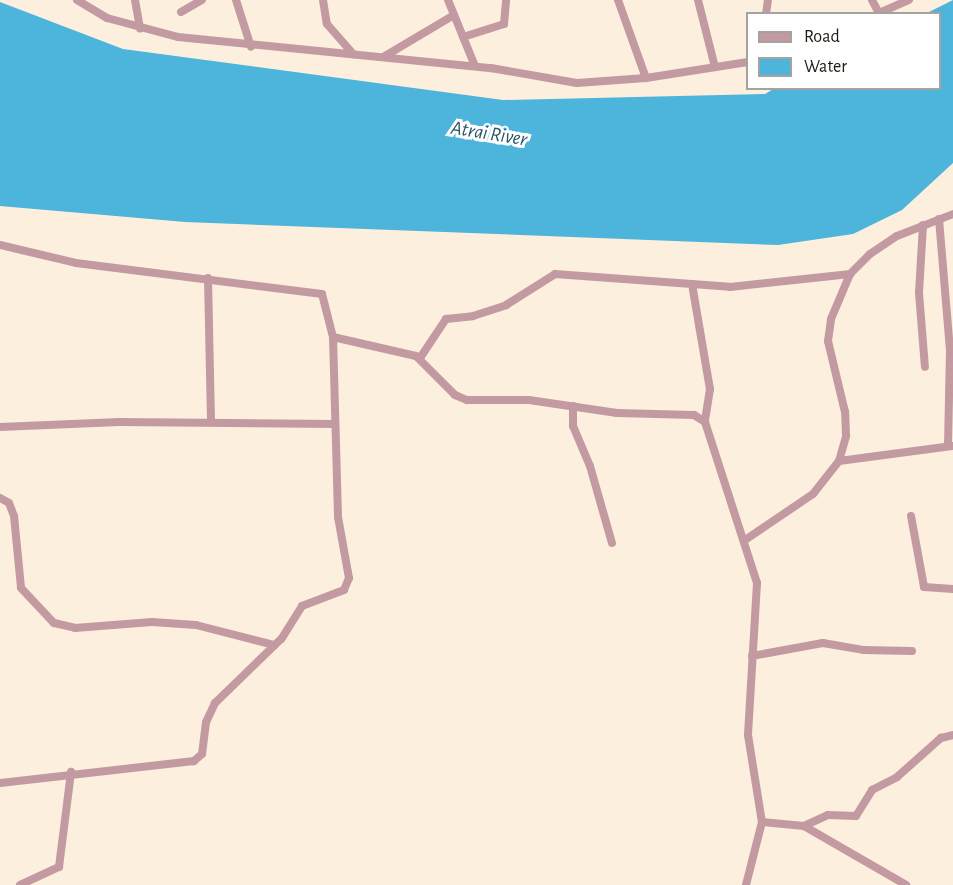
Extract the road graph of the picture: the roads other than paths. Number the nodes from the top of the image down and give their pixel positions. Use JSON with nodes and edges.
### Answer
{"nodes":[{"id":1,"x":77,"y":0,"type":"edge"},
{"id":2,"x":135,"y":0,"type":"edge"},
{"id":3,"x":202,"y":0,"type":"edge"},
{"id":4,"x":236,"y":0,"type":"edge"},
{"id":5,"x":323,"y":0,"type":"edge"},
{"id":6,"x":448,"y":0,"type":"edge"},
{"id":7,"x":506,"y":0,"type":"edge"},
{"id":8,"x":618,"y":0,"type":"edge"},
{"id":9,"x":698,"y":0,"type":"edge"},
{"id":10,"x":909,"y":0,"type":"edge"},
{"id":11,"x":181,"y":12,"type":"dead end"},
{"id":12,"x":880,"y":12,"type":"edge"},
{"id":13,"x":454,"y":15,"type":"junction"},
{"id":14,"x":140,"y":29,"type":"junction"},
{"id":15,"x":463,"y":37,"type":"junction"},
{"id":16,"x":250,"y":47,"type":"junction"},
{"id":17,"x":354,"y":54,"type":"junction"},
{"id":18,"x":386,"y":56,"type":"junction"},
{"id":19,"x":746,"y":62,"type":"edge"},
{"id":20,"x":475,"y":66,"type":"junction"},
{"id":21,"x":715,"y":67,"type":"junction"},
{"id":22,"x":646,"y":78,"type":"junction"},
{"id":23,"x":953,"y":214,"type":"edge"},
{"id":24,"x":939,"y":219,"type":"junction"},
{"id":25,"x":923,"y":225,"type":"junction"},
{"id":26,"x":0,"y":245,"type":"edge"},
{"id":27,"x":850,"y":274,"type":"junction"},
{"id":28,"x":208,"y":278,"type":"junction"},
{"id":29,"x":692,"y":284,"type":"junction"},
{"id":30,"x":333,"y":337,"type":"junction"},
{"id":31,"x":420,"y":358,"type":"junction"},
{"id":32,"x":925,"y":367,"type":"dead end"},
{"id":33,"x":952,"y":393,"type":"edge"},
{"id":34,"x":573,"y":406,"type":"junction"},
{"id":35,"x":211,"y":421,"type":"junction"},
{"id":36,"x":705,"y":422,"type":"junction"},
{"id":37,"x":335,"y":424,"type":"junction"},
{"id":38,"x":0,"y":426,"type":"edge"},
{"id":39,"x":951,"y":446,"type":"edge"},
{"id":40,"x":839,"y":461,"type":"junction"},
{"id":41,"x":0,"y":498,"type":"edge"},
{"id":42,"x":911,"y":516,"type":"dead end"},
{"id":43,"x":745,"y":540,"type":"junction"},
{"id":44,"x":612,"y":543,"type":"dead end"},
{"id":45,"x":953,"y":589,"type":"edge"},
{"id":46,"x":274,"y":645,"type":"junction"},
{"id":47,"x":912,"y":651,"type":"dead end"},
{"id":48,"x":753,"y":656,"type":"junction"},
{"id":49,"x":953,"y":735,"type":"edge"},
{"id":50,"x":71,"y":772,"type":"junction"},
{"id":51,"x":0,"y":783,"type":"edge"},
{"id":52,"x":762,"y":822,"type":"junction"},
{"id":53,"x":804,"y":826,"type":"junction"},
{"id":54,"x":20,"y":885,"type":"edge"},
{"id":55,"x":746,"y":885,"type":"edge"},
{"id":56,"x":906,"y":885,"type":"edge"}],
"edges":[{"from":1,"to":14,"type":"street"},
{"from":2,"to":14,"type":"street"},
{"from":3,"to":11,"type":"street"},
{"from":4,"to":16,"type":"street"},
{"from":5,"to":17,"type":"street"},
{"from":6,"to":13,"type":"street"},
{"from":7,"to":15,"type":"street"},
{"from":8,"to":22,"type":"street"},
{"from":9,"to":21,"type":"street"},
{"from":10,"to":12,"type":"street"},
{"from":13,"to":15,"type":"street"},
{"from":13,"to":18,"type":"street"},
{"from":14,"to":16,"type":"street"},
{"from":15,"to":20,"type":"street"},
{"from":16,"to":17,"type":"street"},
{"from":17,"to":18,"type":"street"},
{"from":18,"to":20,"type":"street"},
{"from":19,"to":21,"type":"street"},
{"from":20,"to":22,"type":"street"},
{"from":21,"to":22,"type":"street"},
{"from":23,"to":24,"type":"street"},
{"from":24,"to":25,"type":"street"},
{"from":24,"to":33,"type":"street"},
{"from":25,"to":27,"type":"street"},
{"from":25,"to":32,"type":"street"},
{"from":26,"to":28,"type":"street"},
{"from":27,"to":29,"type":"street"},
{"from":27,"to":40,"type":"street"},
{"from":28,"to":30,"type":"street"},
{"from":28,"to":35,"type":"street"},
{"from":29,"to":31,"type":"street"},
{"from":29,"to":36,"type":"street"},
{"from":30,"to":31,"type":"street"},
{"from":30,"to":37,"type":"street"},
{"from":31,"to":34,"type":"street"},
{"from":33,"to":39,"type":"street"},
{"from":34,"to":36,"type":"street"},
{"from":34,"to":44,"type":"street"},
{"from":35,"to":37,"type":"street"},
{"from":35,"to":38,"type":"street"},
{"from":36,"to":43,"type":"street"},
{"from":37,"to":46,"type":"street"},
{"from":39,"to":40,"type":"street"},
{"from":40,"to":43,"type":"street"},
{"from":41,"to":46,"type":"street"},
{"from":42,"to":45,"type":"street"},
{"from":43,"to":48,"type":"street"},
{"from":46,"to":50,"type":"street"},
{"from":47,"to":48,"type":"street"},
{"from":48,"to":52,"type":"street"},
{"from":49,"to":53,"type":"street"},
{"from":50,"to":51,"type":"street"},
{"from":50,"to":54,"type":"street"},
{"from":52,"to":53,"type":"street"},
{"from":52,"to":55,"type":"street"},
{"from":53,"to":56,"type":"street"}]}
